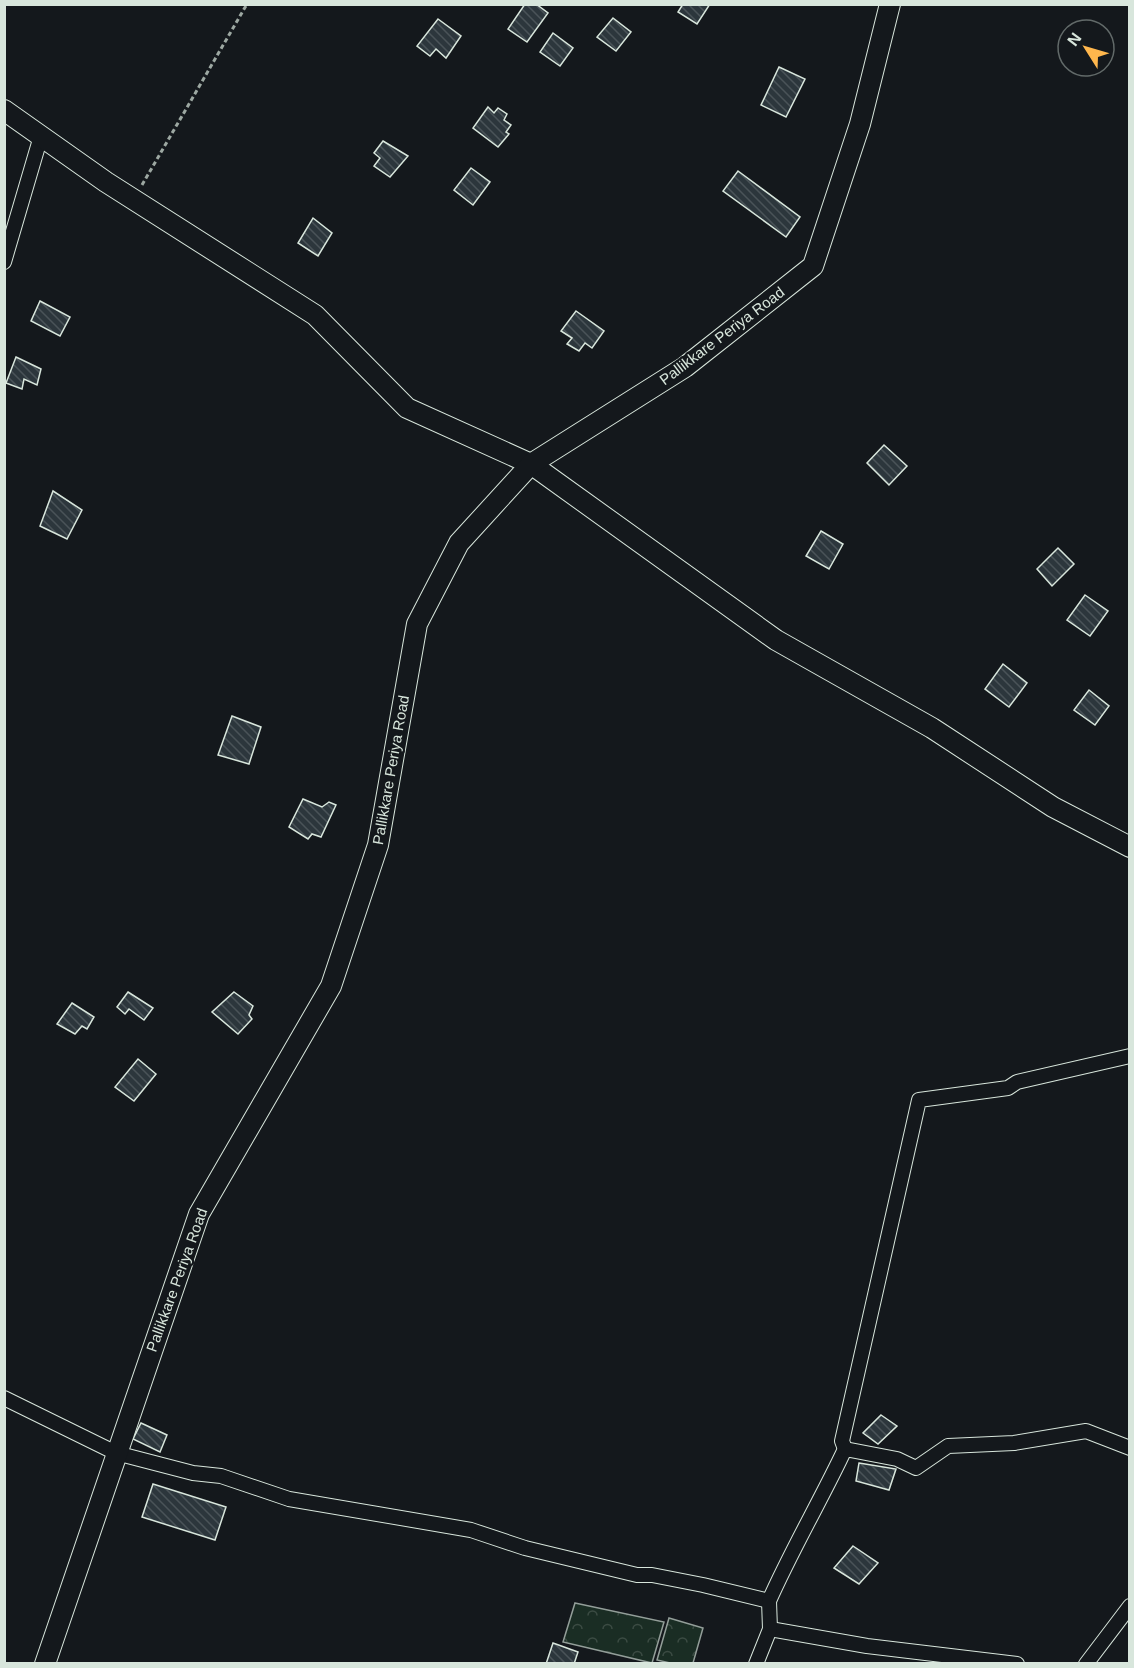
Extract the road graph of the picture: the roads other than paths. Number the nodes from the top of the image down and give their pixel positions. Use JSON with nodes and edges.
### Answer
{"nodes":[{"id":1,"x":890,"y":4,"type":"edge"},
{"id":2,"x":4,"y":110,"type":"edge"},
{"id":3,"x":41,"y":136,"type":"junction"},
{"id":4,"x":4,"y":262,"type":"edge"},
{"id":5,"x":531,"y":464,"type":"junction"},
{"id":6,"x":1130,"y":847,"type":"edge"},
{"id":7,"x":1130,"y":1056,"type":"edge"},
{"id":8,"x":4,"y":1398,"type":"edge"},
{"id":9,"x":1130,"y":1448,"type":"edge"},
{"id":10,"x":845,"y":1449,"type":"junction"},
{"id":11,"x":116,"y":1453,"type":"junction"},
{"id":12,"x":769,"y":1601,"type":"junction"},
{"id":13,"x":1130,"y":1606,"type":"edge"},
{"id":14,"x":770,"y":1629,"type":"junction"},
{"id":15,"x":45,"y":1664,"type":"edge"},
{"id":16,"x":756,"y":1664,"type":"edge"},
{"id":17,"x":1017,"y":1664,"type":"edge"},
{"id":18,"x":1086,"y":1664,"type":"edge"}],
"edges":[{"from":1,"to":5,"type":"main road","name":"Pallikkare Periya Road"},
{"from":2,"to":3,"type":"main road"},
{"from":3,"to":4,"type":"street"},
{"from":3,"to":5,"type":"main road"},
{"from":5,"to":6,"type":"main road"},
{"from":5,"to":11,"type":"main road","name":"Pallikkare Periya Road"},
{"from":7,"to":10,"type":"street"},
{"from":8,"to":11,"type":"street"},
{"from":9,"to":10,"type":"street"},
{"from":10,"to":12,"type":"street"},
{"from":11,"to":12,"type":"street"},
{"from":11,"to":15,"type":"main road","name":"Pallikkare Periya Road"},
{"from":12,"to":14,"type":"street"},
{"from":13,"to":18,"type":"street"},
{"from":14,"to":16,"type":"street"},
{"from":14,"to":17,"type":"street"}]}
